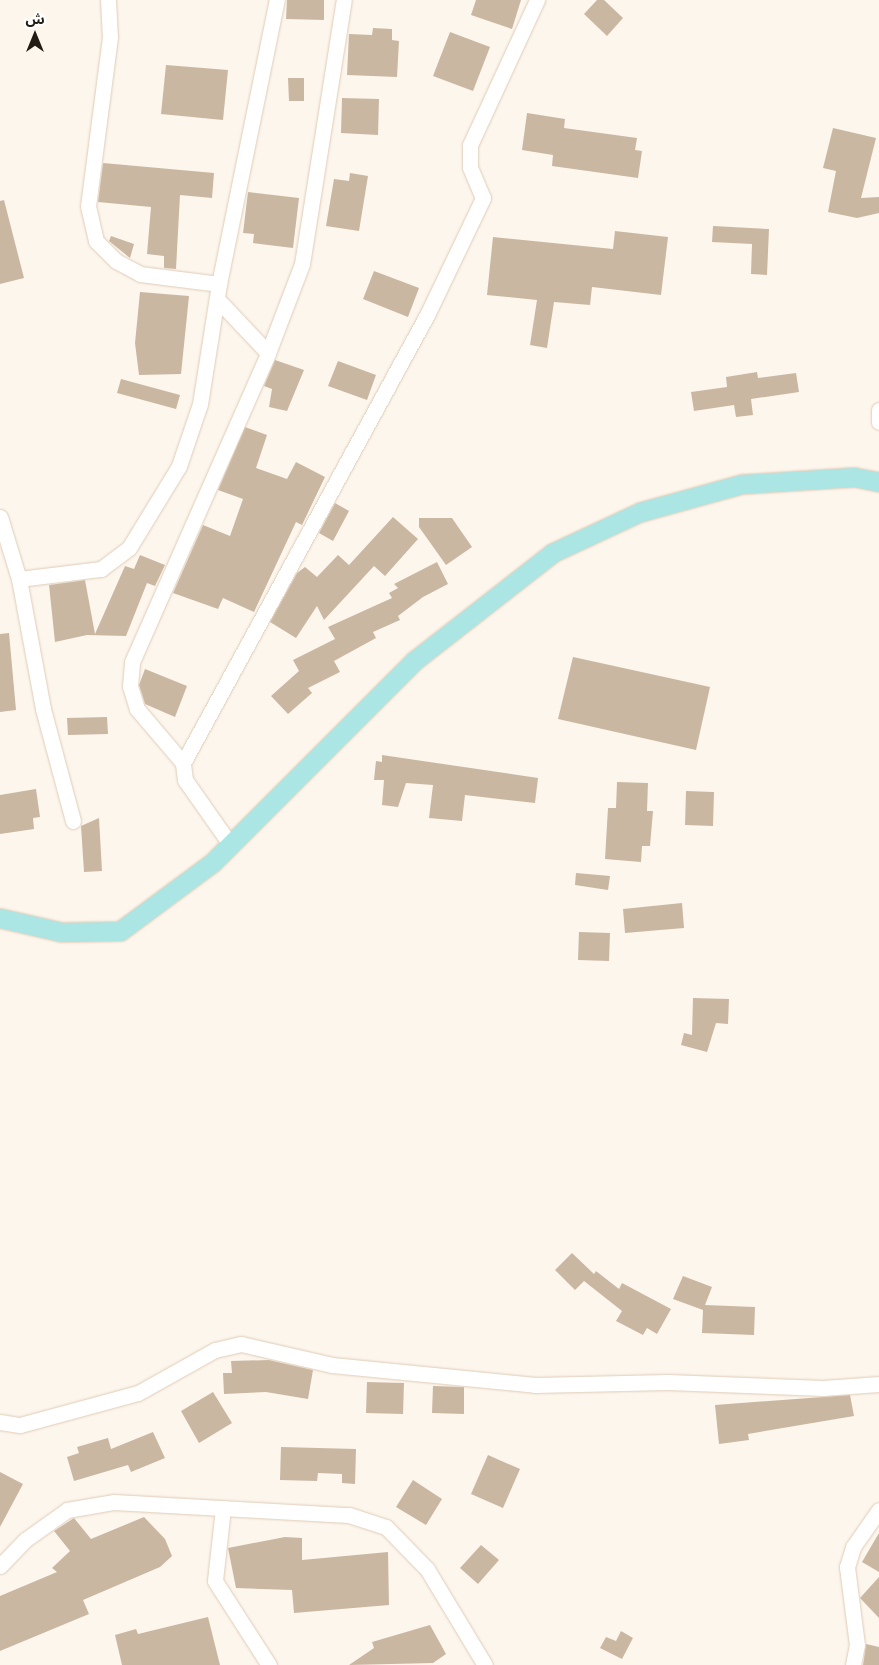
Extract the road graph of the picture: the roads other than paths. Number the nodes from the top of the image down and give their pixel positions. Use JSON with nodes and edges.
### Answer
{"nodes":[{"id":1,"x":108,"y":0,"type":"edge"},
{"id":2,"x":277,"y":0,"type":"edge"},
{"id":3,"x":344,"y":0,"type":"edge"},
{"id":4,"x":538,"y":0,"type":"edge"},
{"id":5,"x":218,"y":292,"type":"junction"},
{"id":6,"x":268,"y":353,"type":"junction"},
{"id":7,"x":879,"y":410,"type":"edge"},
{"id":8,"x":879,"y":422,"type":"edge"},
{"id":9,"x":879,"y":482,"type":"edge"},
{"id":10,"x":0,"y":517,"type":"edge"},
{"id":11,"x":19,"y":579,"type":"junction"},
{"id":12,"x":183,"y":763,"type":"junction"},
{"id":13,"x":73,"y":821,"type":"dead end"},
{"id":14,"x":230,"y":844,"type":"junction"},
{"id":15,"x":0,"y":918,"type":"edge"},
{"id":16,"x":879,"y":1384,"type":"edge"},
{"id":17,"x":3,"y":1427,"type":"edge"},
{"id":18,"x":223,"y":1508,"type":"junction"},
{"id":19,"x":879,"y":1510,"type":"edge"},
{"id":20,"x":0,"y":1566,"type":"edge"},
{"id":21,"x":269,"y":1665,"type":"edge"},
{"id":22,"x":485,"y":1665,"type":"edge"},
{"id":23,"x":853,"y":1665,"type":"edge"}],
"edges":[{"from":1,"to":5,"type":"street"},
{"from":2,"to":5,"type":"street"},
{"from":3,"to":6,"type":"street"},
{"from":4,"to":12,"type":"street"},
{"from":5,"to":6,"type":"street"},
{"from":5,"to":11,"type":"street"},
{"from":6,"to":12,"type":"street"},
{"from":7,"to":8,"type":"street"},
{"from":9,"to":14,"type":"main road"},
{"from":10,"to":11,"type":"street"},
{"from":11,"to":13,"type":"street"},
{"from":12,"to":14,"type":"street"},
{"from":14,"to":15,"type":"main road"},
{"from":16,"to":17,"type":"street"},
{"from":18,"to":20,"type":"street"},
{"from":18,"to":21,"type":"street"},
{"from":18,"to":22,"type":"street"},
{"from":19,"to":23,"type":"street"}]}
